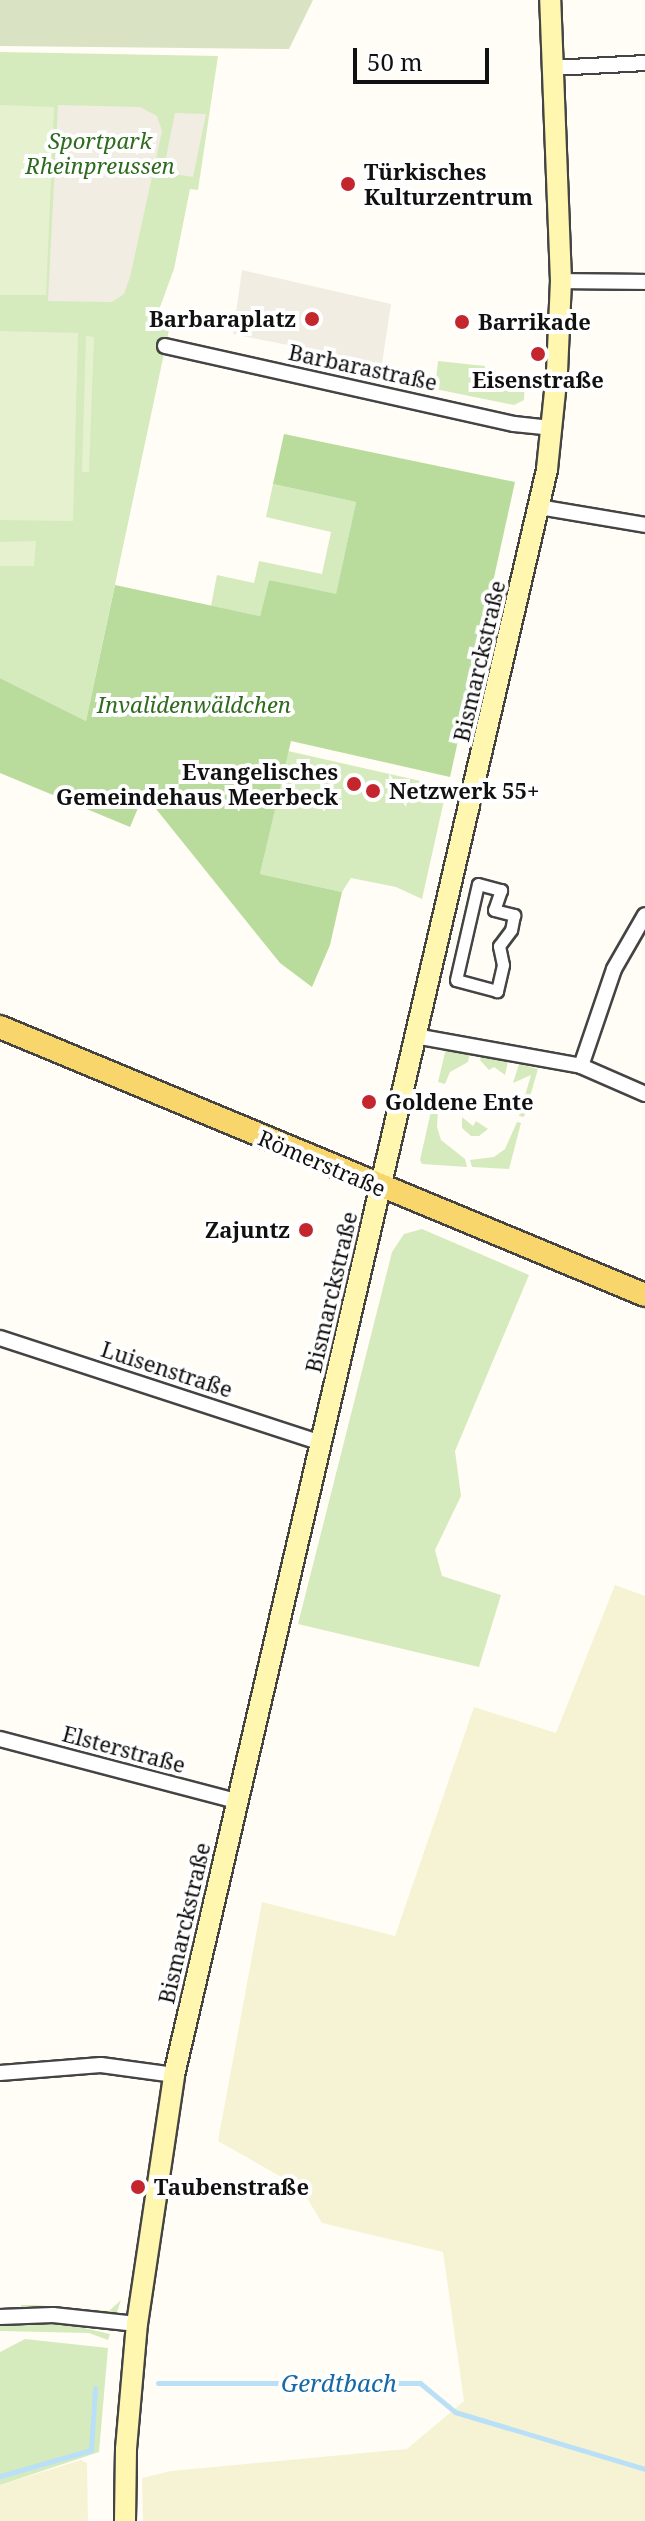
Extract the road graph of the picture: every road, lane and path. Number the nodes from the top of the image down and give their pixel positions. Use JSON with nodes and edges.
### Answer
{"nodes":[{"id":1,"x":550,"y":0,"type":"edge"},
{"id":2,"x":645,"y":63,"type":"edge"},
{"id":3,"x":553,"y":68,"type":"junction"},
{"id":4,"x":561,"y":281,"type":"junction"},
{"id":5,"x":645,"y":282,"type":"edge"},
{"id":6,"x":165,"y":346,"type":"dead end"},
{"id":7,"x":551,"y":428,"type":"junction"},
{"id":8,"x":539,"y":507,"type":"junction"},
{"id":9,"x":645,"y":525,"type":"edge"},
{"id":10,"x":478,"y":884,"type":"joint"},
{"id":11,"x":645,"y":915,"type":"edge"},
{"id":12,"x":0,"y":1027,"type":"edge"},
{"id":13,"x":415,"y":1036,"type":"junction"},
{"id":14,"x":581,"y":1066,"type":"junction"},
{"id":15,"x":645,"y":1094,"type":"edge"},
{"id":16,"x":380,"y":1188,"type":"junction"},
{"id":17,"x":645,"y":1295,"type":"edge"},
{"id":18,"x":0,"y":1338,"type":"edge"},
{"id":19,"x":321,"y":1443,"type":"junction"},
{"id":20,"x":0,"y":1739,"type":"edge"},
{"id":21,"x":237,"y":1801,"type":"junction"},
{"id":22,"x":0,"y":2073,"type":"edge"},
{"id":23,"x":174,"y":2075,"type":"junction"},
{"id":24,"x":0,"y":2317,"type":"edge"},
{"id":25,"x":137,"y":2324,"type":"junction"},
{"id":26,"x":125,"y":2521,"type":"edge"}],
"edges":[{"from":1,"to":3,"type":"main road","name":"Bismarckstraße"},
{"from":2,"to":3,"type":"street"},
{"from":3,"to":4,"type":"main road","name":"Bismarckstraße"},
{"from":4,"to":5,"type":"street"},
{"from":4,"to":7,"type":"main road","name":"Bismarckstraße"},
{"from":6,"to":7,"type":"street","name":"Barbarastraße"},
{"from":7,"to":8,"type":"main road","name":"Bismarckstraße"},
{"from":8,"to":9,"type":"street"},
{"from":8,"to":13,"type":"main road","name":"Bismarckstraße"},
{"from":10,"to":10,"type":"street"},
{"from":11,"to":14,"type":"street"},
{"from":12,"to":16,"type":"main road","name":"Römerstraße"},
{"from":13,"to":14,"type":"street"},
{"from":13,"to":16,"type":"main road","name":"Bismarckstraße"},
{"from":14,"to":15,"type":"street"},
{"from":16,"to":17,"type":"main road","name":"Römerstraße"},
{"from":16,"to":19,"type":"main road","name":"Bismarckstraße"},
{"from":18,"to":19,"type":"street","name":"Luisenstraße"},
{"from":19,"to":21,"type":"main road","name":"Bismarckstraße"},
{"from":20,"to":21,"type":"street","name":"Elsterstraße"},
{"from":21,"to":23,"type":"main road","name":"Bismarckstraße"},
{"from":22,"to":23,"type":"street"},
{"from":23,"to":25,"type":"main road","name":"Bismarckstraße"},
{"from":24,"to":25,"type":"street"},
{"from":25,"to":26,"type":"main road","name":"Bismarckstraße"}]}
